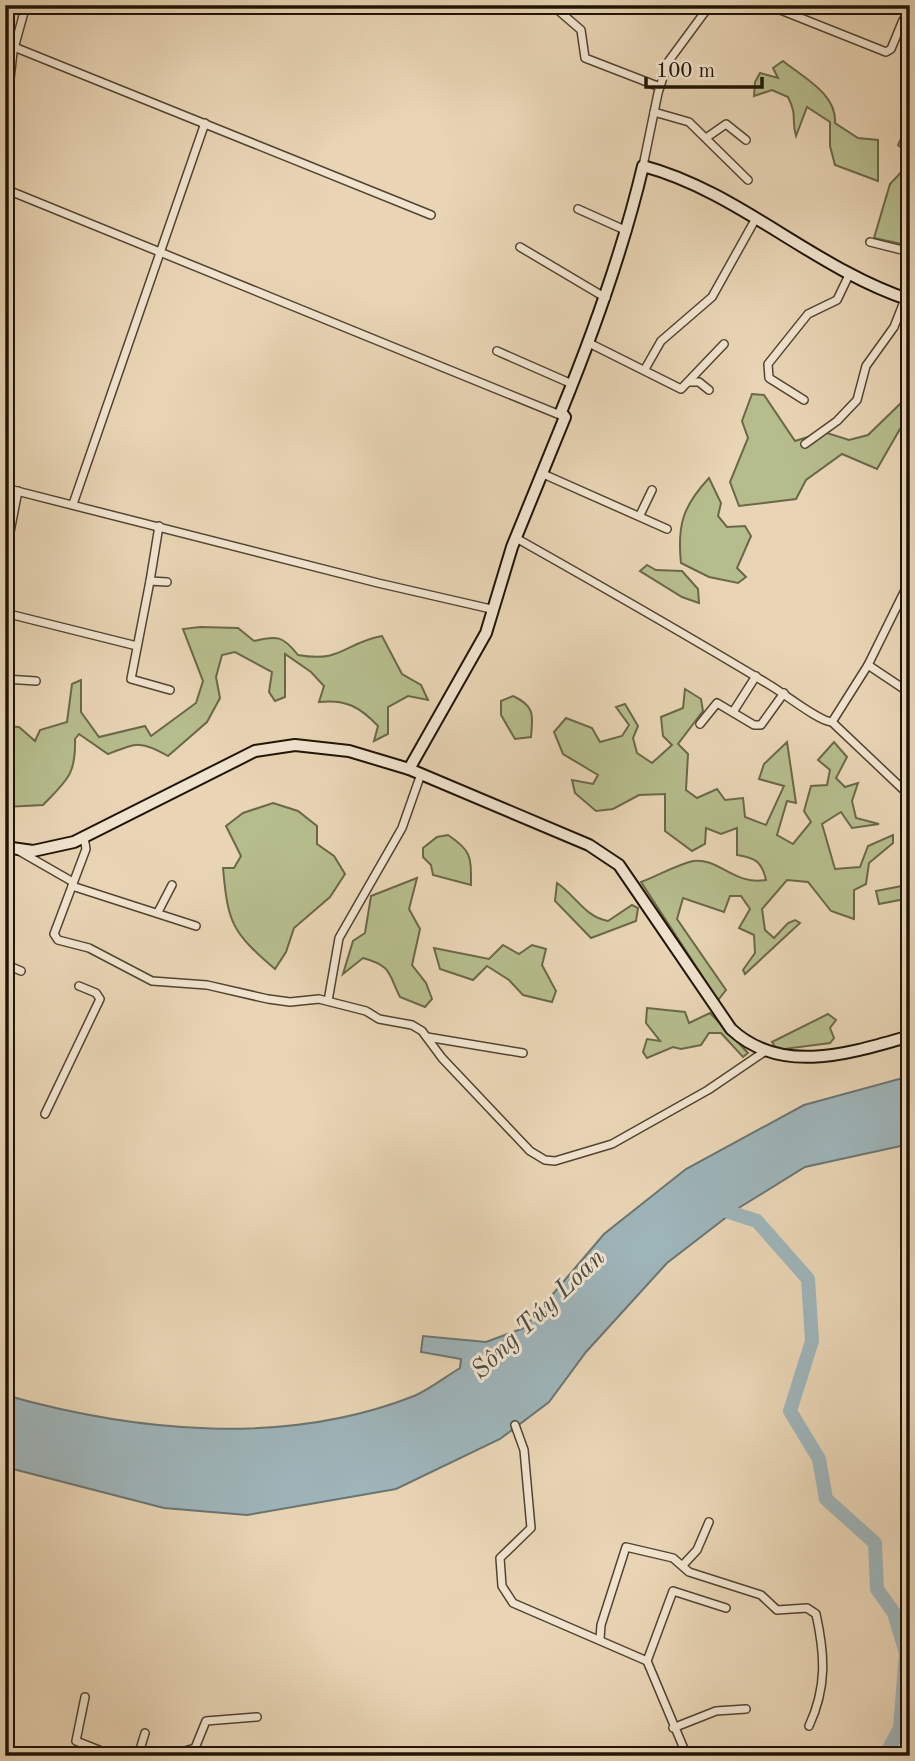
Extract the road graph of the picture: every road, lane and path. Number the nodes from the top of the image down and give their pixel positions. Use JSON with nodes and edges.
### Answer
{"nodes":[{"id":1,"x":26,"y":5,"type":"edge"},
{"id":2,"x":552,"y":5,"type":"edge"},
{"id":3,"x":710,"y":5,"type":"edge"},
{"id":4,"x":768,"y":5,"type":"edge"},
{"id":5,"x":910,"y":19,"type":"edge"},
{"id":6,"x":14,"y":47,"type":"junction"},
{"id":7,"x":660,"y":87,"type":"junction"},
{"id":8,"x":654,"y":112,"type":"junction"},
{"id":9,"x":5,"y":123,"type":"edge"},
{"id":10,"x":205,"y":123,"type":"junction"},
{"id":11,"x":706,"y":138,"type":"junction"},
{"id":12,"x":746,"y":139,"type":"dead end"},
{"id":13,"x":643,"y":166,"type":"junction"},
{"id":14,"x":748,"y":180,"type":"dead end"},
{"id":15,"x":5,"y":189,"type":"edge"},
{"id":16,"x":578,"y":209,"type":"dead end"},
{"id":17,"x":431,"y":215,"type":"dead end"},
{"id":18,"x":755,"y":220,"type":"junction"},
{"id":19,"x":628,"y":232,"type":"junction"},
{"id":20,"x":870,"y":242,"type":"dead end"},
{"id":21,"x":520,"y":247,"type":"dead end"},
{"id":22,"x":160,"y":252,"type":"junction"},
{"id":23,"x":910,"y":252,"type":"edge"},
{"id":24,"x":849,"y":275,"type":"junction"},
{"id":25,"x":606,"y":298,"type":"junction"},
{"id":26,"x":907,"y":300,"type":"edge"},
{"id":27,"x":589,"y":343,"type":"junction"},
{"id":28,"x":724,"y":344,"type":"dead end"},
{"id":29,"x":496,"y":351,"type":"dead end"},
{"id":30,"x":645,"y":369,"type":"junction"},
{"id":31,"x":690,"y":382,"type":"junction"},
{"id":32,"x":572,"y":384,"type":"junction"},
{"id":33,"x":709,"y":390,"type":"dead end"},
{"id":34,"x":804,"y":400,"type":"dead end"},
{"id":35,"x":565,"y":417,"type":"junction"},
{"id":36,"x":805,"y":444,"type":"dead end"},
{"id":37,"x":541,"y":473,"type":"junction"},
{"id":38,"x":5,"y":488,"type":"edge"},
{"id":39,"x":652,"y":490,"type":"dead end"},
{"id":40,"x":18,"y":491,"type":"junction"},
{"id":41,"x":73,"y":504,"type":"junction"},
{"id":42,"x":640,"y":515,"type":"junction"},
{"id":43,"x":159,"y":526,"type":"junction"},
{"id":44,"x":667,"y":529,"type":"dead end"},
{"id":45,"x":516,"y":538,"type":"junction"},
{"id":46,"x":6,"y":542,"type":"edge"},
{"id":47,"x":150,"y":580,"type":"junction"},
{"id":48,"x":910,"y":580,"type":"edge"},
{"id":49,"x":167,"y":582,"type":"dead end"},
{"id":50,"x":5,"y":597,"type":"edge"},
{"id":51,"x":491,"y":609,"type":"junction"},
{"id":52,"x":5,"y":613,"type":"edge"},
{"id":53,"x":137,"y":646,"type":"junction"},
{"id":54,"x":868,"y":665,"type":"junction"},
{"id":55,"x":756,"y":676,"type":"junction"},
{"id":56,"x":5,"y":680,"type":"edge"},
{"id":57,"x":36,"y":681,"type":"dead end"},
{"id":58,"x":170,"y":690,"type":"dead end"},
{"id":59,"x":783,"y":693,"type":"junction"},
{"id":60,"x":910,"y":693,"type":"edge"},
{"id":61,"x":733,"y":712,"type":"junction"},
{"id":62,"x":832,"y":722,"type":"junction"},
{"id":63,"x":701,"y":724,"type":"dead end"},
{"id":64,"x":409,"y":769,"type":"junction"},
{"id":65,"x":422,"y":774,"type":"junction"},
{"id":66,"x":910,"y":796,"type":"edge"},
{"id":67,"x":83,"y":837,"type":"junction"},
{"id":68,"x":5,"y":847,"type":"edge"},
{"id":69,"x":19,"y":849,"type":"junction"},
{"id":70,"x":73,"y":884,"type":"junction"},
{"id":71,"x":172,"y":885,"type":"dead end"},
{"id":72,"x":158,"y":912,"type":"junction"},
{"id":73,"x":196,"y":926,"type":"dead end"},
{"id":74,"x":5,"y":964,"type":"edge"},
{"id":75,"x":21,"y":971,"type":"dead end"},
{"id":76,"x":79,"y":986,"type":"dead end"},
{"id":77,"x":328,"y":1001,"type":"junction"},
{"id":78,"x":910,"y":1036,"type":"edge"},
{"id":79,"x":427,"y":1037,"type":"junction"},
{"id":80,"x":764,"y":1052,"type":"junction"},
{"id":81,"x":523,"y":1053,"type":"dead end"},
{"id":82,"x":45,"y":1114,"type":"dead end"},
{"id":83,"x":514,"y":1424,"type":"dead end"},
{"id":84,"x":709,"y":1522,"type":"dead end"},
{"id":85,"x":683,"y":1565,"type":"junction"},
{"id":86,"x":726,"y":1608,"type":"dead end"},
{"id":87,"x":600,"y":1639,"type":"junction"},
{"id":88,"x":647,"y":1661,"type":"junction"},
{"id":89,"x":85,"y":1697,"type":"dead end"},
{"id":90,"x":746,"y":1709,"type":"dead end"},
{"id":91,"x":257,"y":1717,"type":"dead end"},
{"id":92,"x":809,"y":1726,"type":"dead end"},
{"id":93,"x":673,"y":1728,"type":"junction"},
{"id":94,"x":145,"y":1733,"type":"dead end"},
{"id":95,"x":114,"y":1756,"type":"edge"},
{"id":96,"x":138,"y":1756,"type":"edge"},
{"id":97,"x":167,"y":1756,"type":"edge"},
{"id":98,"x":687,"y":1756,"type":"edge"}],
"edges":[{"from":1,"to":6,"type":"street"},
{"from":2,"to":7,"type":"street"},
{"from":3,"to":7,"type":"street"},
{"from":4,"to":5,"type":"street"},
{"from":6,"to":9,"type":"street"},
{"from":6,"to":10,"type":"street"},
{"from":7,"to":8,"type":"street"},
{"from":8,"to":11,"type":"street"},
{"from":8,"to":13,"type":"street"},
{"from":10,"to":17,"type":"street"},
{"from":10,"to":22,"type":"street"},
{"from":11,"to":12,"type":"street"},
{"from":11,"to":14,"type":"street"},
{"from":13,"to":18,"type":"street"},
{"from":13,"to":19,"type":"street"},
{"from":15,"to":22,"type":"street"},
{"from":16,"to":19,"type":"street"},
{"from":18,"to":24,"type":"street"},
{"from":18,"to":30,"type":"street"},
{"from":19,"to":25,"type":"street"},
{"from":20,"to":23,"type":"street"},
{"from":21,"to":25,"type":"street"},
{"from":22,"to":35,"type":"street"},
{"from":22,"to":41,"type":"street"},
{"from":24,"to":26,"type":"street"},
{"from":24,"to":34,"type":"street"},
{"from":25,"to":27,"type":"street"},
{"from":26,"to":36,"type":"street"},
{"from":27,"to":30,"type":"street"},
{"from":27,"to":32,"type":"street"},
{"from":28,"to":31,"type":"street"},
{"from":29,"to":32,"type":"street"},
{"from":30,"to":31,"type":"street"},
{"from":31,"to":33,"type":"street"},
{"from":32,"to":35,"type":"street"},
{"from":35,"to":37,"type":"street"},
{"from":37,"to":42,"type":"street"},
{"from":37,"to":45,"type":"street"},
{"from":38,"to":40,"type":"street"},
{"from":39,"to":42,"type":"street"},
{"from":40,"to":41,"type":"street"},
{"from":40,"to":46,"type":"street"},
{"from":41,"to":43,"type":"street"},
{"from":42,"to":44,"type":"street"},
{"from":43,"to":47,"type":"street"},
{"from":43,"to":51,"type":"street"},
{"from":45,"to":51,"type":"street"},
{"from":45,"to":55,"type":"street"},
{"from":46,"to":50,"type":"street"},
{"from":47,"to":49,"type":"street"},
{"from":47,"to":53,"type":"street"},
{"from":48,"to":54,"type":"street"},
{"from":51,"to":64,"type":"street"},
{"from":52,"to":53,"type":"street"},
{"from":53,"to":58,"type":"street"},
{"from":54,"to":60,"type":"street"},
{"from":54,"to":62,"type":"street"},
{"from":55,"to":59,"type":"street"},
{"from":55,"to":61,"type":"street"},
{"from":56,"to":57,"type":"street"},
{"from":59,"to":61,"type":"street"},
{"from":59,"to":62,"type":"street"},
{"from":61,"to":63,"type":"street"},
{"from":62,"to":66,"type":"street"},
{"from":64,"to":65,"type":"street"},
{"from":64,"to":67,"type":"street"},
{"from":65,"to":77,"type":"street"},
{"from":65,"to":80,"type":"street"},
{"from":67,"to":69,"type":"street"},
{"from":67,"to":70,"type":"street"},
{"from":68,"to":69,"type":"street"},
{"from":69,"to":70,"type":"street"},
{"from":70,"to":72,"type":"street"},
{"from":70,"to":77,"type":"street"},
{"from":71,"to":72,"type":"street"},
{"from":72,"to":73,"type":"street"},
{"from":74,"to":75,"type":"street"},
{"from":76,"to":82,"type":"street"},
{"from":77,"to":79,"type":"street"},
{"from":78,"to":80,"type":"street"},
{"from":79,"to":80,"type":"street"},
{"from":79,"to":81,"type":"street"},
{"from":83,"to":87,"type":"street"},
{"from":84,"to":85,"type":"street"},
{"from":85,"to":87,"type":"street"},
{"from":85,"to":92,"type":"street"},
{"from":86,"to":88,"type":"street"},
{"from":87,"to":88,"type":"street"},
{"from":88,"to":93,"type":"street"},
{"from":89,"to":95,"type":"street"},
{"from":90,"to":93,"type":"street"},
{"from":91,"to":97,"type":"street"},
{"from":93,"to":98,"type":"street"},
{"from":94,"to":96,"type":"street"}]}
